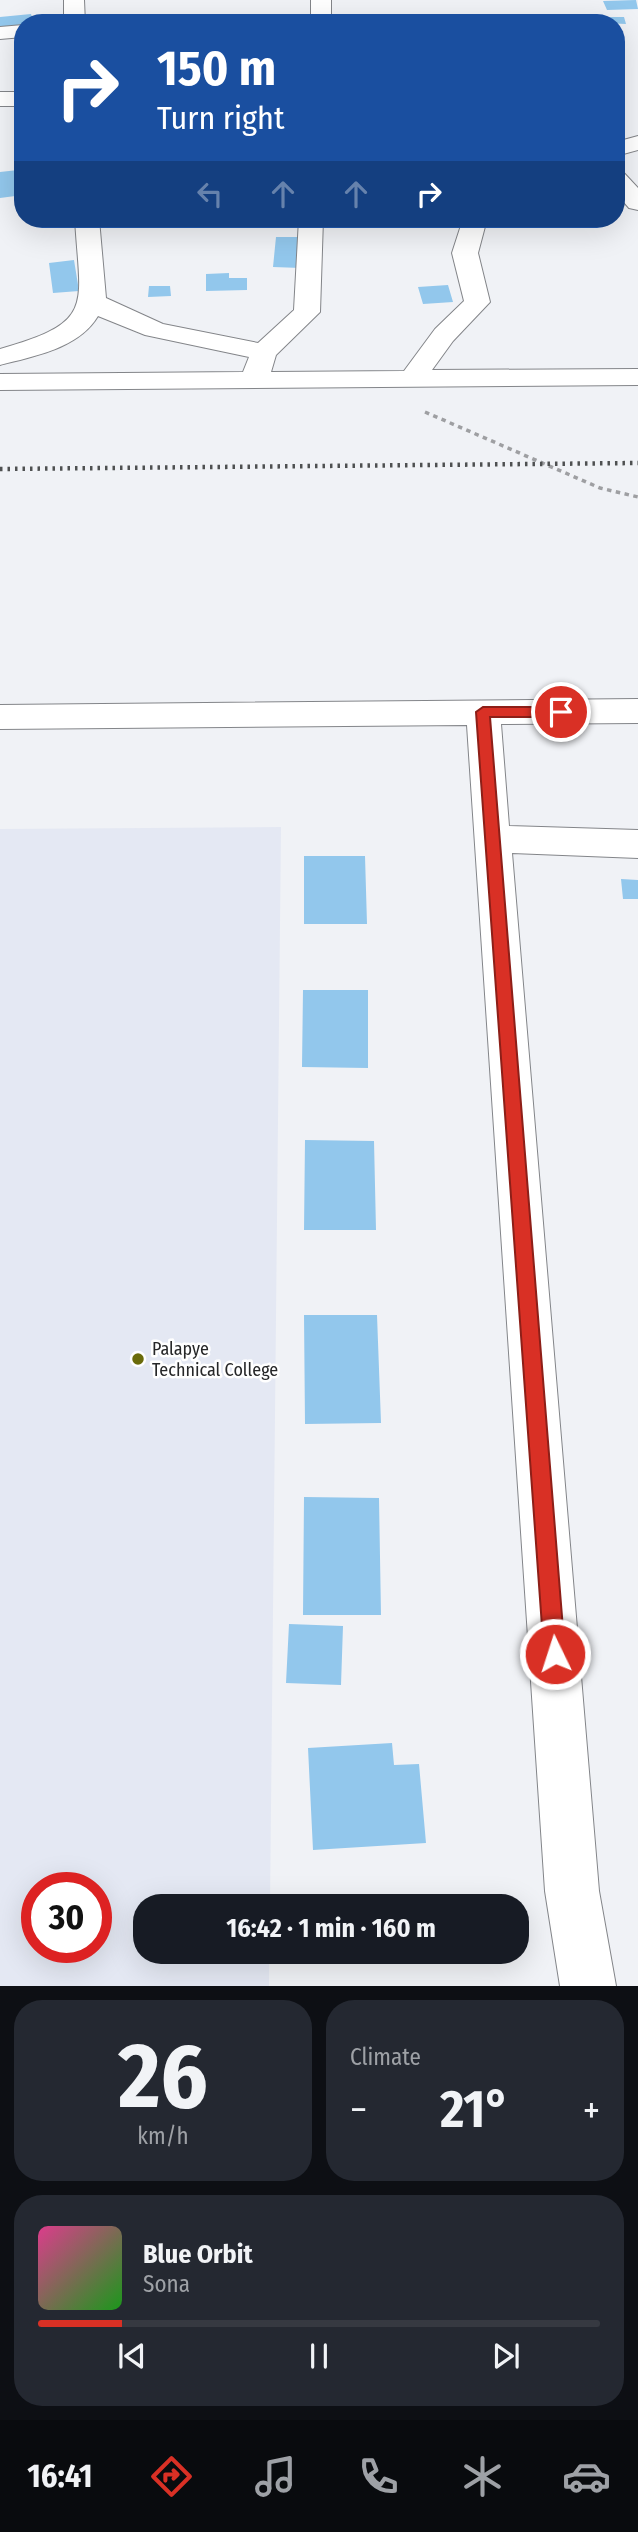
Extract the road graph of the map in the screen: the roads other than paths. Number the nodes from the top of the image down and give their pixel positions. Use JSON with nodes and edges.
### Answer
{"nodes":[{"id":1,"x":625,"y":188,"type":"edge"},
{"id":2,"x":638,"y":203,"type":"edge"},
{"id":3,"x":88,"y":228,"type":"edge"},
{"id":4,"x":311,"y":228,"type":"edge"},
{"id":5,"x":472,"y":228,"type":"edge"},
{"id":6,"x":93,"y":302,"type":"junction"},
{"id":7,"x":264,"y":352,"type":"junction"},
{"id":8,"x":0,"y":356,"type":"edge"},
{"id":9,"x":638,"y":377,"type":"edge"},
{"id":10,"x":412,"y":379,"type":"junction"},
{"id":11,"x":253,"y":380,"type":"junction"},
{"id":12,"x":0,"y":382,"type":"edge"},
{"id":13,"x":638,"y":711,"type":"edge"},
{"id":14,"x":483,"y":712,"type":"junction"},
{"id":15,"x":0,"y":717,"type":"edge"},
{"id":16,"x":491,"y":839,"type":"junction"},
{"id":17,"x":638,"y":844,"type":"edge"},
{"id":18,"x":588,"y":1986,"type":"edge"}],
"edges":[{"from":1,"to":2,"type":"street"},
{"from":3,"to":6,"type":"street"},
{"from":4,"to":7,"type":"street"},
{"from":5,"to":10,"type":"street"},
{"from":6,"to":7,"type":"street"},
{"from":6,"to":8,"type":"street"},
{"from":7,"to":11,"type":"street"},
{"from":9,"to":10,"type":"street"},
{"from":10,"to":11,"type":"street"},
{"from":11,"to":12,"type":"street"},
{"from":13,"to":14,"type":"street"},
{"from":14,"to":15,"type":"street"},
{"from":14,"to":16,"type":"street"},
{"from":16,"to":17,"type":"street"},
{"from":16,"to":18,"type":"street"}]}
